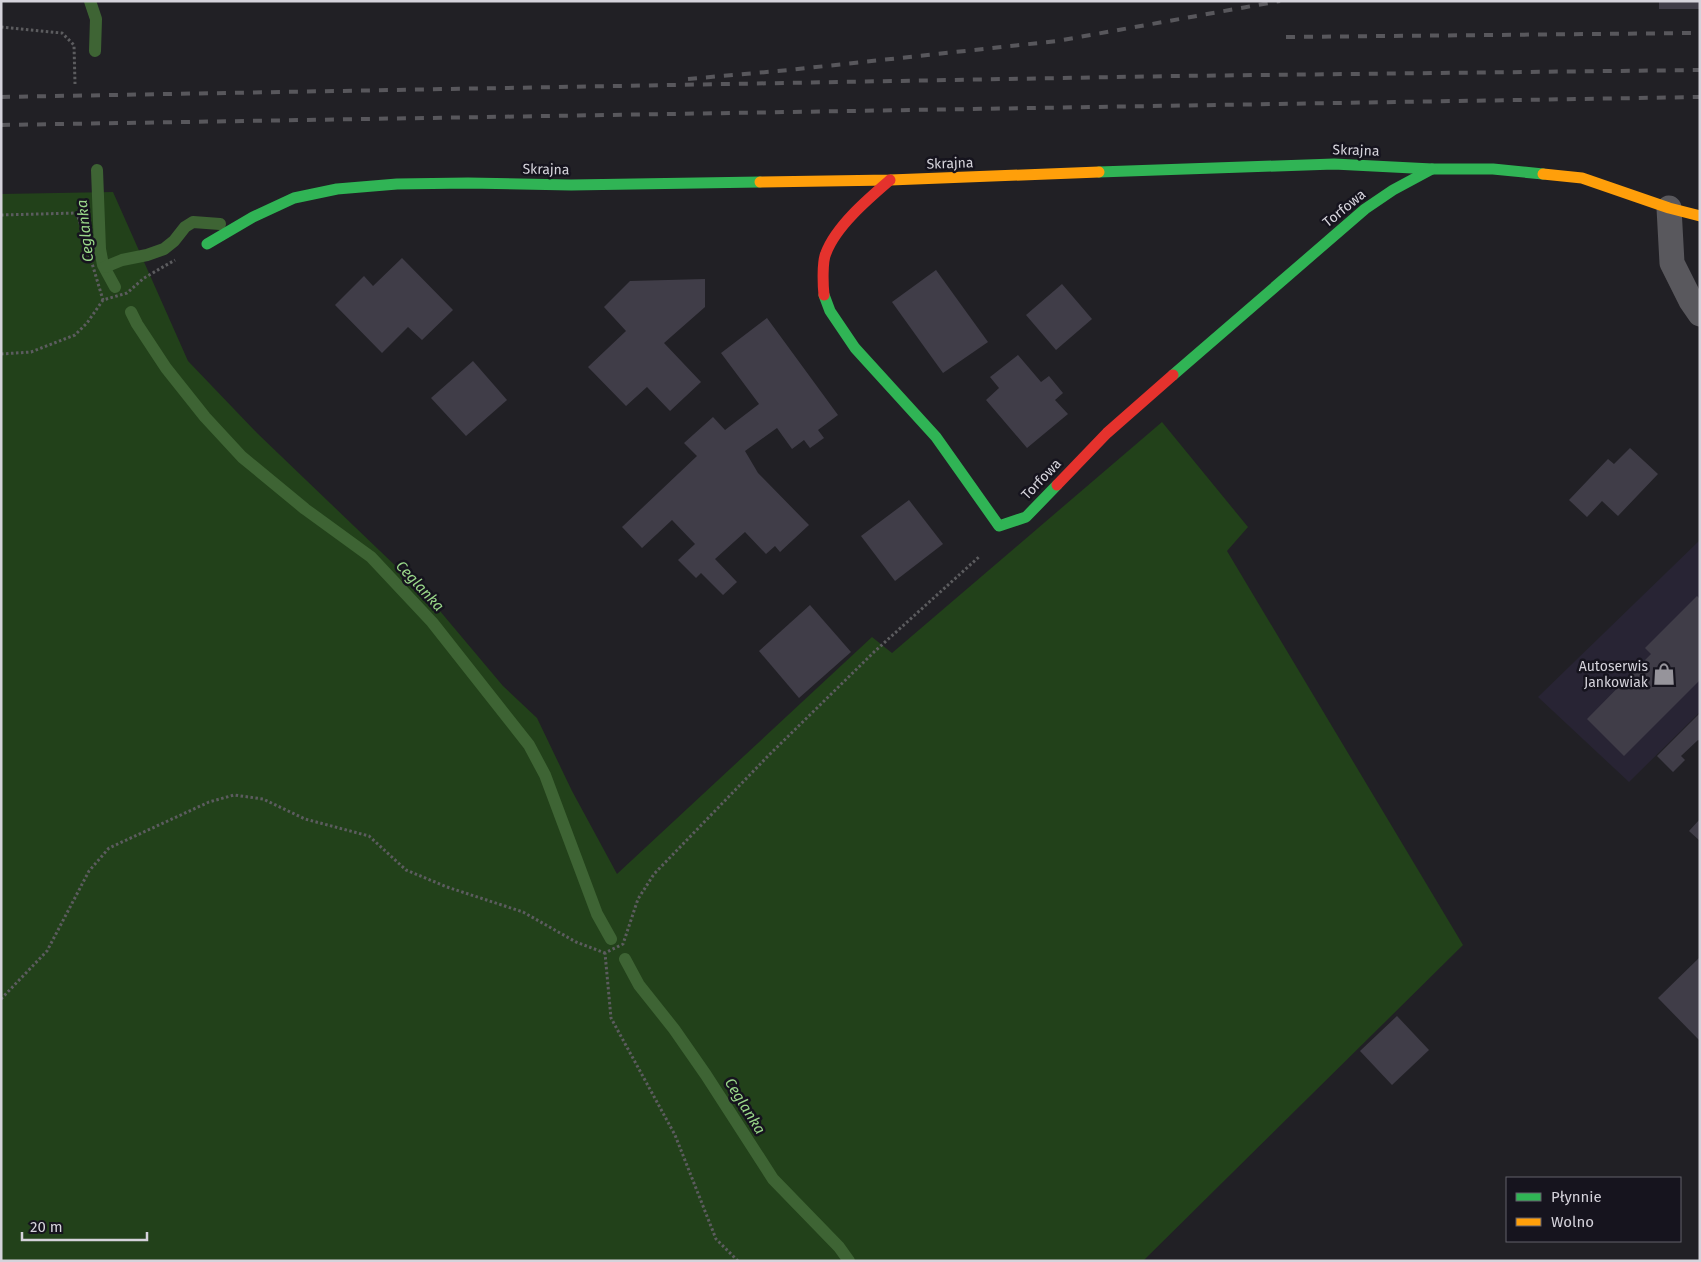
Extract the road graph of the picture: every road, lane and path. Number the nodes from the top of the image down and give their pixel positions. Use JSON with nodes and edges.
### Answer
{"nodes":[{"id":1,"x":1,"y":27,"type":"edge"},
{"id":2,"x":75,"y":84,"type":"dead end"},
{"id":3,"x":1432,"y":169,"type":"junction"},
{"id":4,"x":890,"y":180,"type":"junction"},
{"id":5,"x":1669,"y":208,"type":"junction"},
{"id":6,"x":1,"y":215,"type":"edge"},
{"id":7,"x":1700,"y":216,"type":"edge"},
{"id":8,"x":207,"y":244,"type":"joint"},
{"id":9,"x":103,"y":300,"type":"junction"},
{"id":10,"x":1700,"y":314,"type":"edge"},
{"id":11,"x":1,"y":354,"type":"edge"},
{"id":12,"x":999,"y":526,"type":"junction"},
{"id":13,"x":605,"y":953,"type":"junction"},
{"id":14,"x":1,"y":999,"type":"edge"},
{"id":15,"x":738,"y":1261,"type":"edge"}],
"edges":[{"from":1,"to":2,"type":"path"},
{"from":3,"to":4,"type":"street","name":"Skrajna"},
{"from":3,"to":5,"type":"street","name":"Skrajna"},
{"from":3,"to":12,"type":"street","name":"Torfowa"},
{"from":4,"to":8,"type":"street","name":"Skrajna"},
{"from":4,"to":12,"type":"street"},
{"from":5,"to":7,"type":"street","name":"Skrajna"},
{"from":5,"to":10,"type":"lane"},
{"from":6,"to":9,"type":"path"},
{"from":8,"to":9,"type":"path"},
{"from":9,"to":11,"type":"path"},
{"from":12,"to":13,"type":"path"},
{"from":13,"to":14,"type":"path"},
{"from":13,"to":15,"type":"path"}]}
